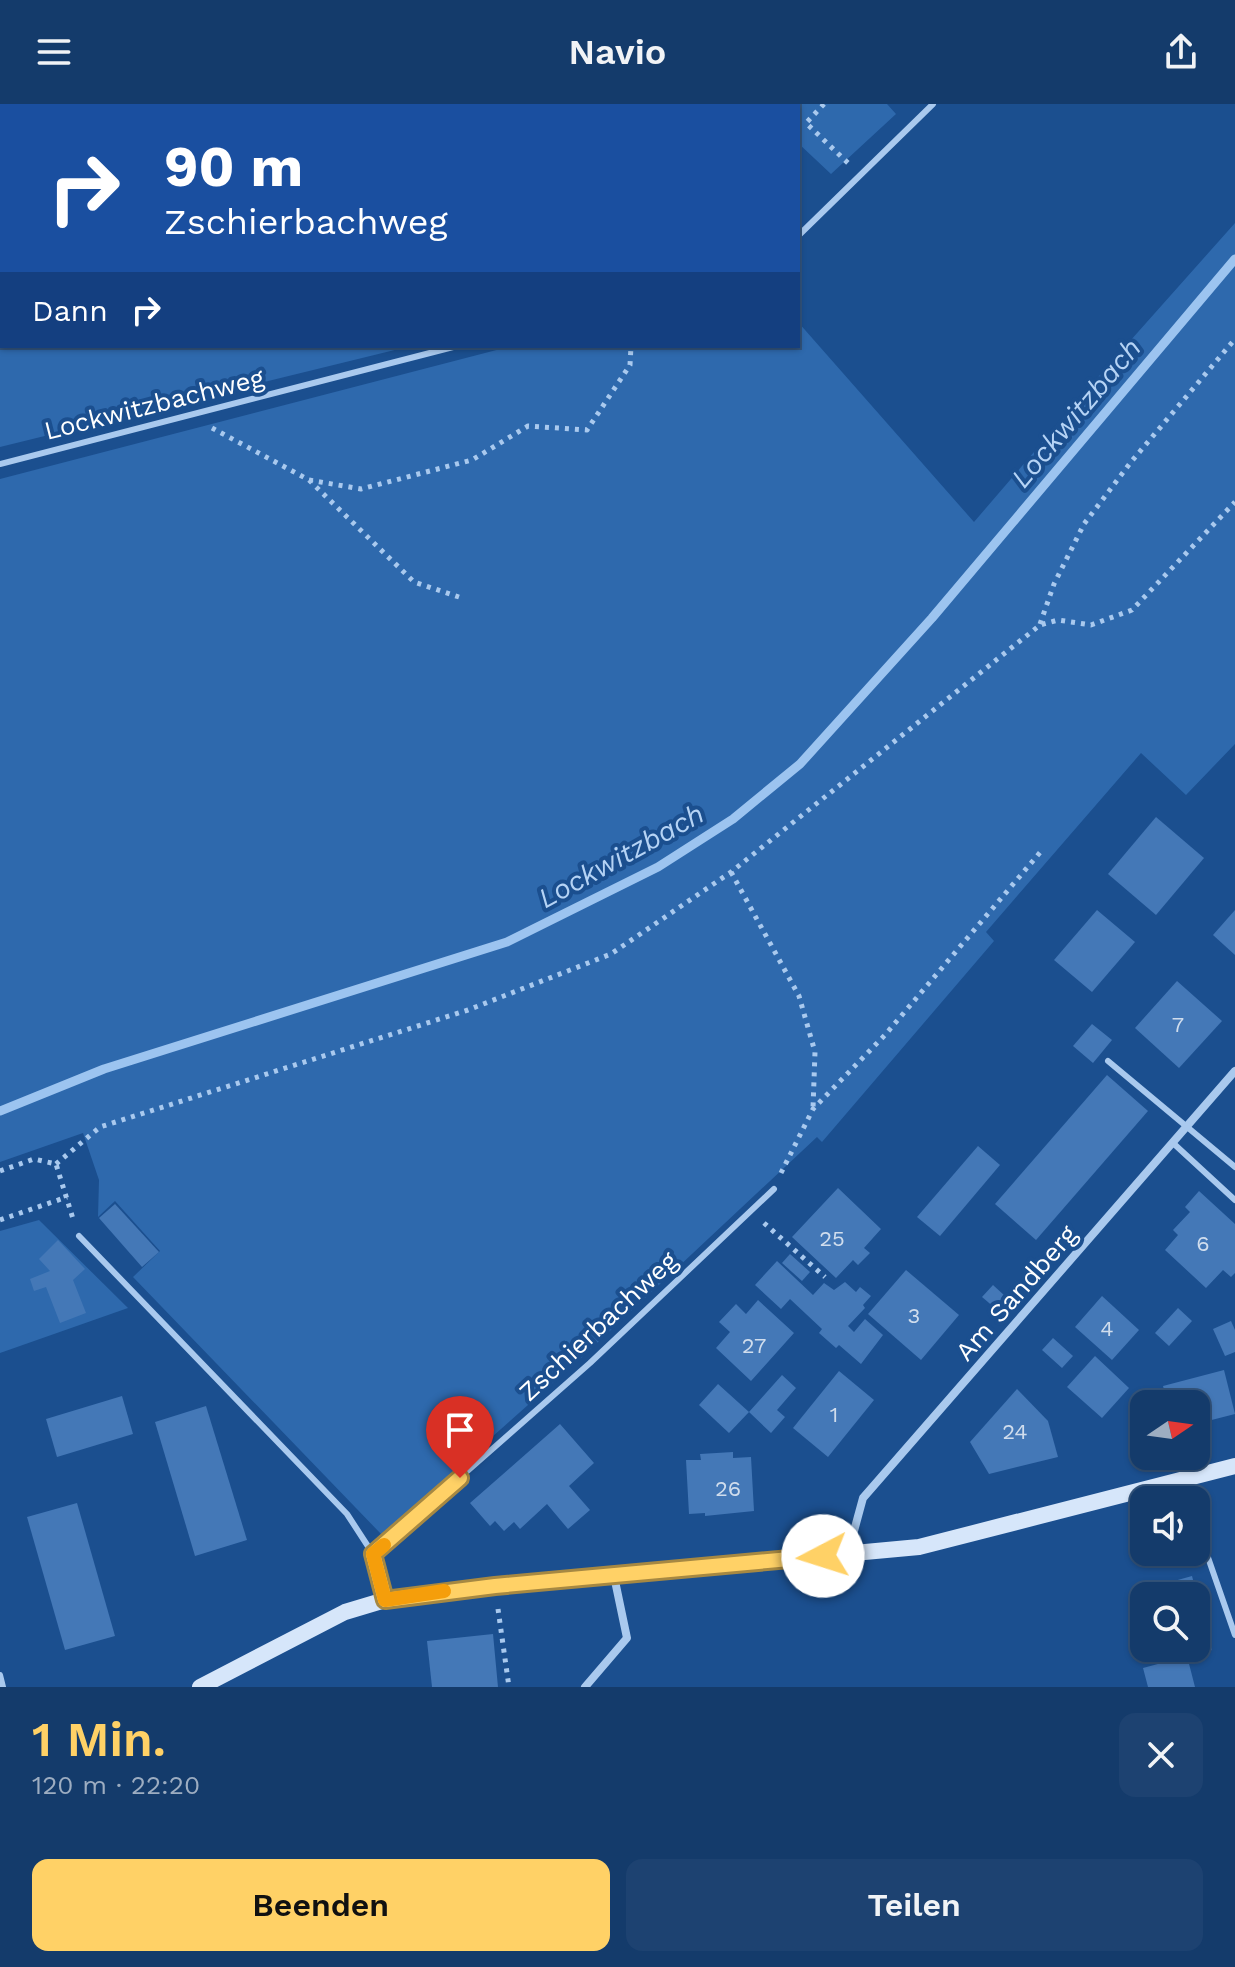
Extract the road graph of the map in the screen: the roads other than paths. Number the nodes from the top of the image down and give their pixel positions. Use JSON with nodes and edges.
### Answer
{"nodes":[{"id":1,"x":933,"y":104,"type":"edge"},
{"id":2,"x":800,"y":234,"type":"edge"},
{"id":3,"x":449,"y":348,"type":"edge"},
{"id":4,"x":0,"y":464,"type":"edge"},
{"id":5,"x":1108,"y":1061,"type":"dead end"},
{"id":6,"x":1235,"y":1071,"type":"edge"},
{"id":7,"x":1186,"y":1127,"type":"junction"},
{"id":8,"x":1173,"y":1143,"type":"junction"},
{"id":9,"x":1235,"y":1167,"type":"edge"},
{"id":10,"x":774,"y":1189,"type":"road end"},
{"id":11,"x":1235,"y":1200,"type":"edge"},
{"id":12,"x":79,"y":1236,"type":"road end"},
{"id":13,"x":1235,"y":1466,"type":"edge"},
{"id":14,"x":1181,"y":1479,"type":"junction"},
{"id":15,"x":1183,"y":1486,"type":"edge"},
{"id":16,"x":373,"y":1554,"type":"junction"},
{"id":17,"x":853,"y":1554,"type":"junction"},
{"id":18,"x":1210,"y":1563,"type":"edge"},
{"id":19,"x":614,"y":1575,"type":"junction"},
{"id":20,"x":385,"y":1600,"type":"junction"},
{"id":21,"x":1235,"y":1635,"type":"edge"},
{"id":22,"x":0,"y":1675,"type":"edge"},
{"id":23,"x":3,"y":1687,"type":"edge"},
{"id":24,"x":200,"y":1687,"type":"edge"},
{"id":25,"x":585,"y":1687,"type":"edge"}],
"edges":[{"from":1,"to":2,"type":"lane"},
{"from":3,"to":4,"type":"lane","name":"Lockwitzbachweg"},
{"from":5,"to":7,"type":"lane"},
{"from":6,"to":7,"type":"street","name":"Am Sandberg"},
{"from":7,"to":8,"type":"street","name":"Am Sandberg"},
{"from":7,"to":9,"type":"lane"},
{"from":8,"to":11,"type":"lane"},
{"from":8,"to":17,"type":"street","name":"Am Sandberg"},
{"from":10,"to":16,"type":"lane","name":"Zschierbachweg"},
{"from":12,"to":16,"type":"lane"},
{"from":13,"to":14,"type":"street"},
{"from":14,"to":15,"type":"lane"},
{"from":14,"to":17,"type":"street"},
{"from":16,"to":20,"type":"lane"},
{"from":17,"to":19,"type":"street"},
{"from":18,"to":21,"type":"lane"},
{"from":19,"to":20,"type":"street"},
{"from":19,"to":25,"type":"street"},
{"from":20,"to":24,"type":"street"},
{"from":22,"to":23,"type":"lane"}]}
